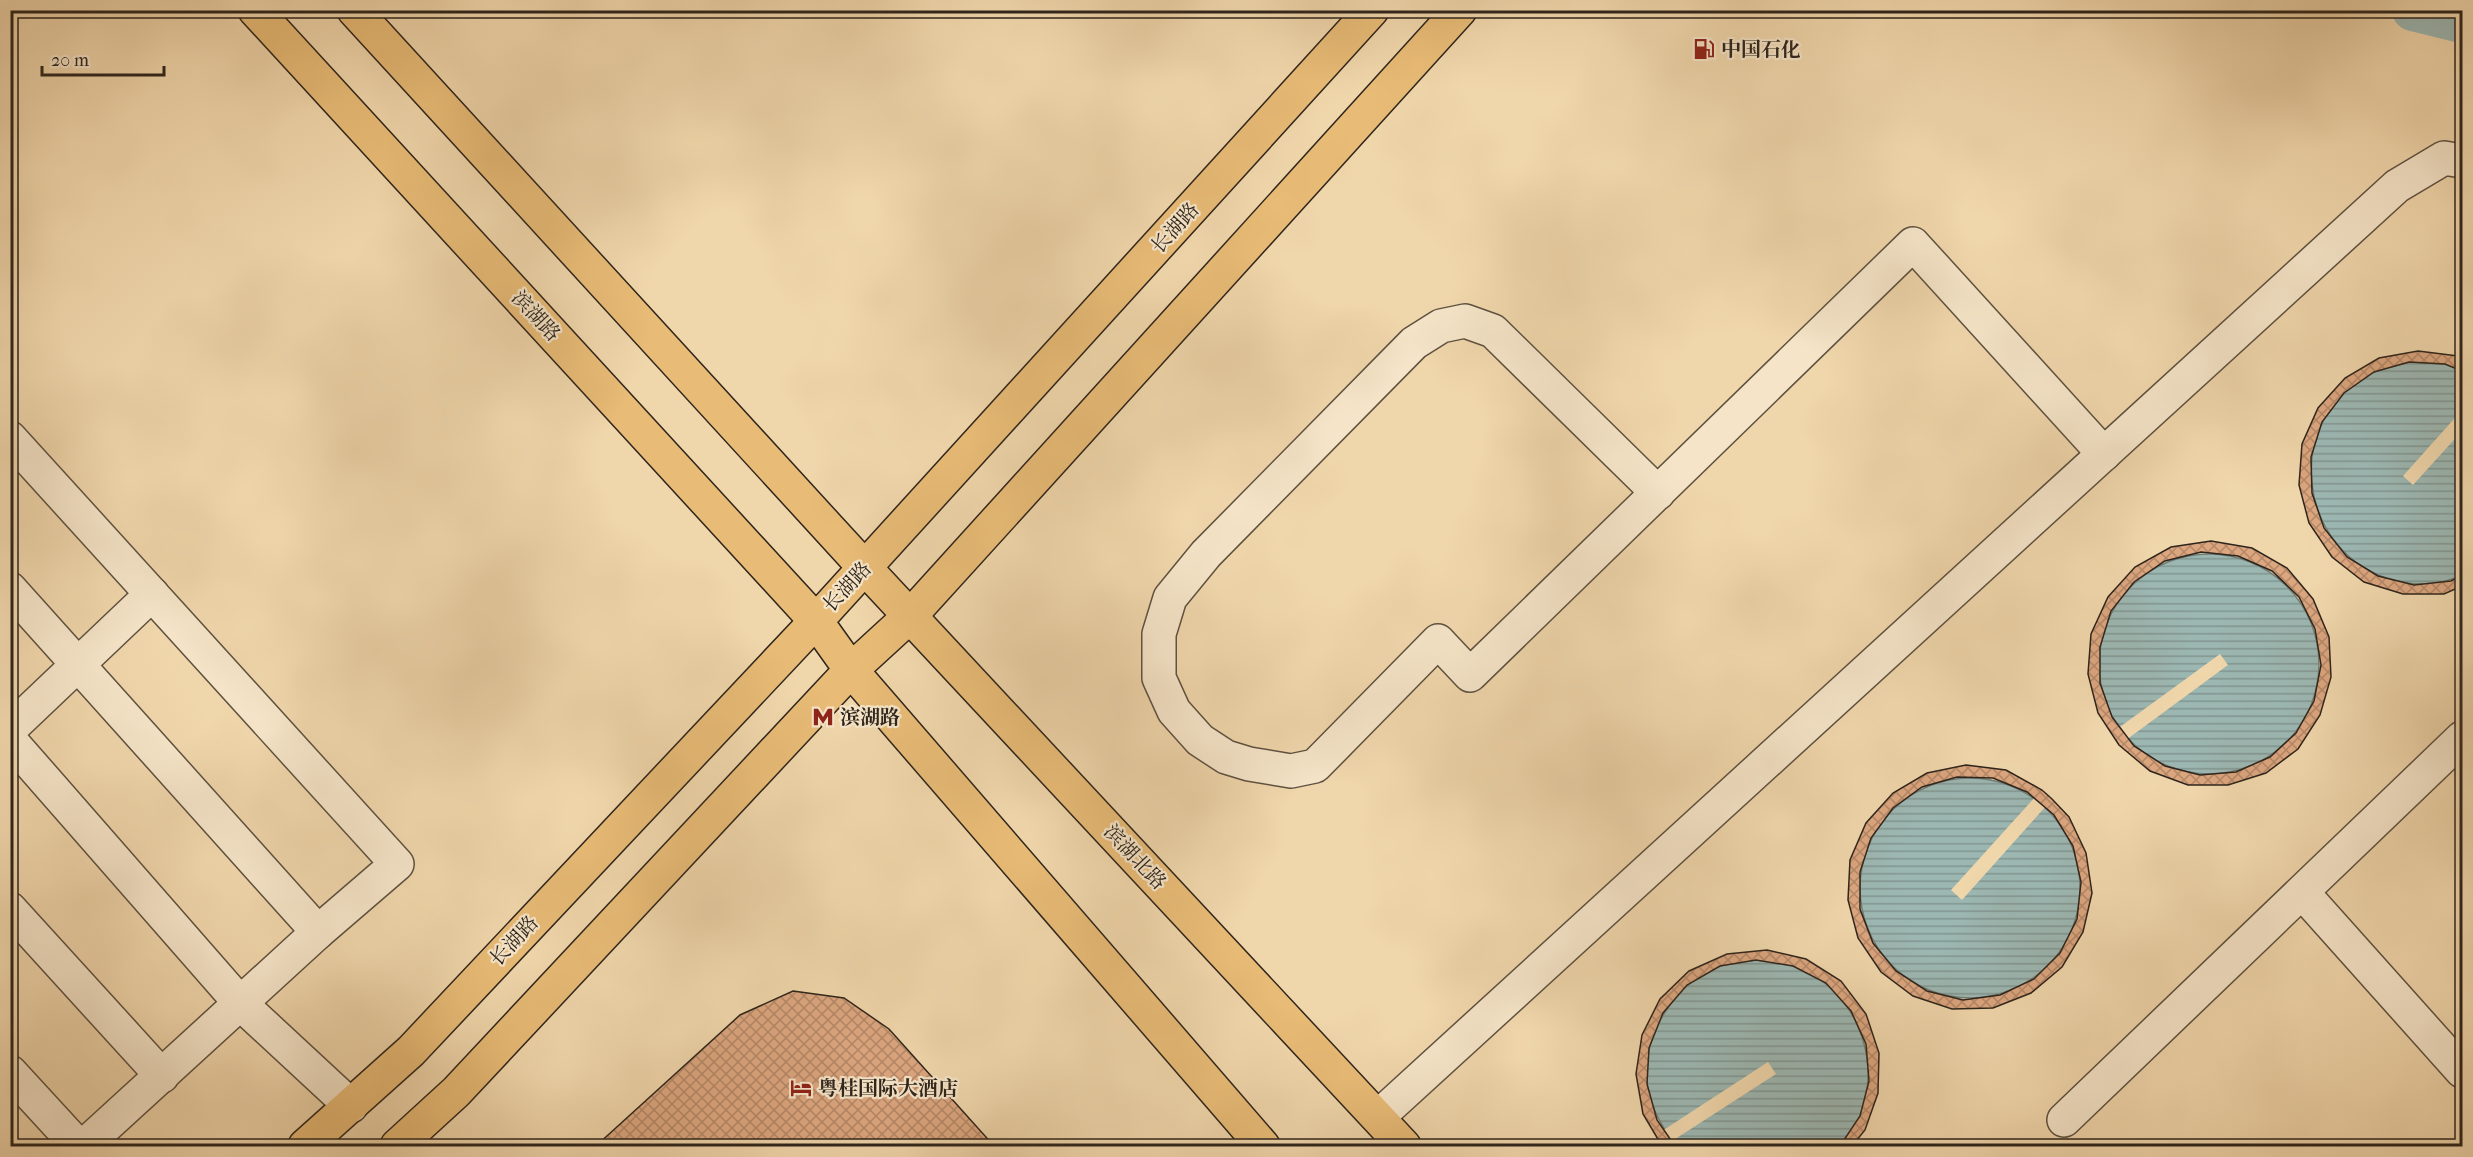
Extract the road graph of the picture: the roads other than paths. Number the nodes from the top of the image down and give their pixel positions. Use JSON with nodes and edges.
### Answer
{"nodes":[{"id":1,"x":255,"y":10,"type":"edge"},
{"id":2,"x":354,"y":10,"type":"edge"},
{"id":3,"x":1372,"y":10,"type":"edge"},
{"id":4,"x":1460,"y":10,"type":"edge"},
{"id":5,"x":2463,"y":161,"type":"edge"},
{"id":6,"x":10,"y":438,"type":"edge"},
{"id":7,"x":2104,"y":454,"type":"junction"},
{"id":8,"x":1658,"y":493,"type":"junction"},
{"id":9,"x":865,"y":568,"type":"junction"},
{"id":10,"x":10,"y":589,"type":"edge"},
{"id":11,"x":152,"y":594,"type":"junction"},
{"id":12,"x":910,"y":615,"type":"junction"},
{"id":13,"x":816,"y":621,"type":"junction"},
{"id":14,"x":78,"y":664,"type":"junction"},
{"id":15,"x":851,"y":670,"type":"junction"},
{"id":16,"x":10,"y":729,"type":"edge"},
{"id":17,"x":2463,"y":738,"type":"edge"},
{"id":18,"x":10,"y":740,"type":"edge"},
{"id":19,"x":2302,"y":892,"type":"junction"},
{"id":20,"x":10,"y":909,"type":"edge"},
{"id":21,"x":318,"y":932,"type":"junction"},
{"id":22,"x":241,"y":1004,"type":"junction"},
{"id":23,"x":2463,"y":1071,"type":"edge"},
{"id":24,"x":10,"y":1072,"type":"edge"},
{"id":25,"x":162,"y":1076,"type":"junction"},
{"id":26,"x":351,"y":1106,"type":"junction"},
{"id":27,"x":1378,"y":1117,"type":"junction"},
{"id":28,"x":2064,"y":1120,"type":"dead end"},
{"id":29,"x":78,"y":1146,"type":"edge"},
{"id":30,"x":84,"y":1146,"type":"edge"},
{"id":31,"x":305,"y":1146,"type":"edge"},
{"id":32,"x":397,"y":1146,"type":"edge"},
{"id":33,"x":1263,"y":1146,"type":"edge"},
{"id":34,"x":1404,"y":1146,"type":"edge"}],
"edges":[{"from":1,"to":13,"type":"main road","name":"滨湖路"},
{"from":2,"to":9,"type":"main road"},
{"from":3,"to":9,"type":"main road","name":"长湖路"},
{"from":4,"to":12,"type":"main road"},
{"from":5,"to":7,"type":"lane"},
{"from":6,"to":11,"type":"lane"},
{"from":7,"to":8,"type":"lane"},
{"from":7,"to":27,"type":"lane"},
{"from":8,"to":8,"type":"lane"},
{"from":9,"to":12,"type":"main road","name":"滨湖北路"},
{"from":9,"to":13,"type":"main road","name":"长湖路"},
{"from":10,"to":14,"type":"lane"},
{"from":11,"to":14,"type":"lane"},
{"from":11,"to":21,"type":"lane"},
{"from":12,"to":15,"type":"main road"},
{"from":12,"to":27,"type":"main road","name":"滨湖北路"},
{"from":13,"to":15,"type":"main road"},
{"from":13,"to":26,"type":"main road","name":"长湖路"},
{"from":14,"to":16,"type":"lane"},
{"from":14,"to":21,"type":"lane"},
{"from":15,"to":32,"type":"main road"},
{"from":15,"to":33,"type":"main road"},
{"from":17,"to":19,"type":"lane"},
{"from":18,"to":22,"type":"lane"},
{"from":19,"to":23,"type":"lane"},
{"from":19,"to":28,"type":"lane"},
{"from":20,"to":25,"type":"lane"},
{"from":21,"to":22,"type":"lane"},
{"from":22,"to":25,"type":"lane"},
{"from":22,"to":26,"type":"lane"},
{"from":24,"to":29,"type":"lane"},
{"from":25,"to":30,"type":"lane"},
{"from":26,"to":31,"type":"main road","name":"长湖路"},
{"from":27,"to":34,"type":"main road","name":"滨湖北路"}]}
